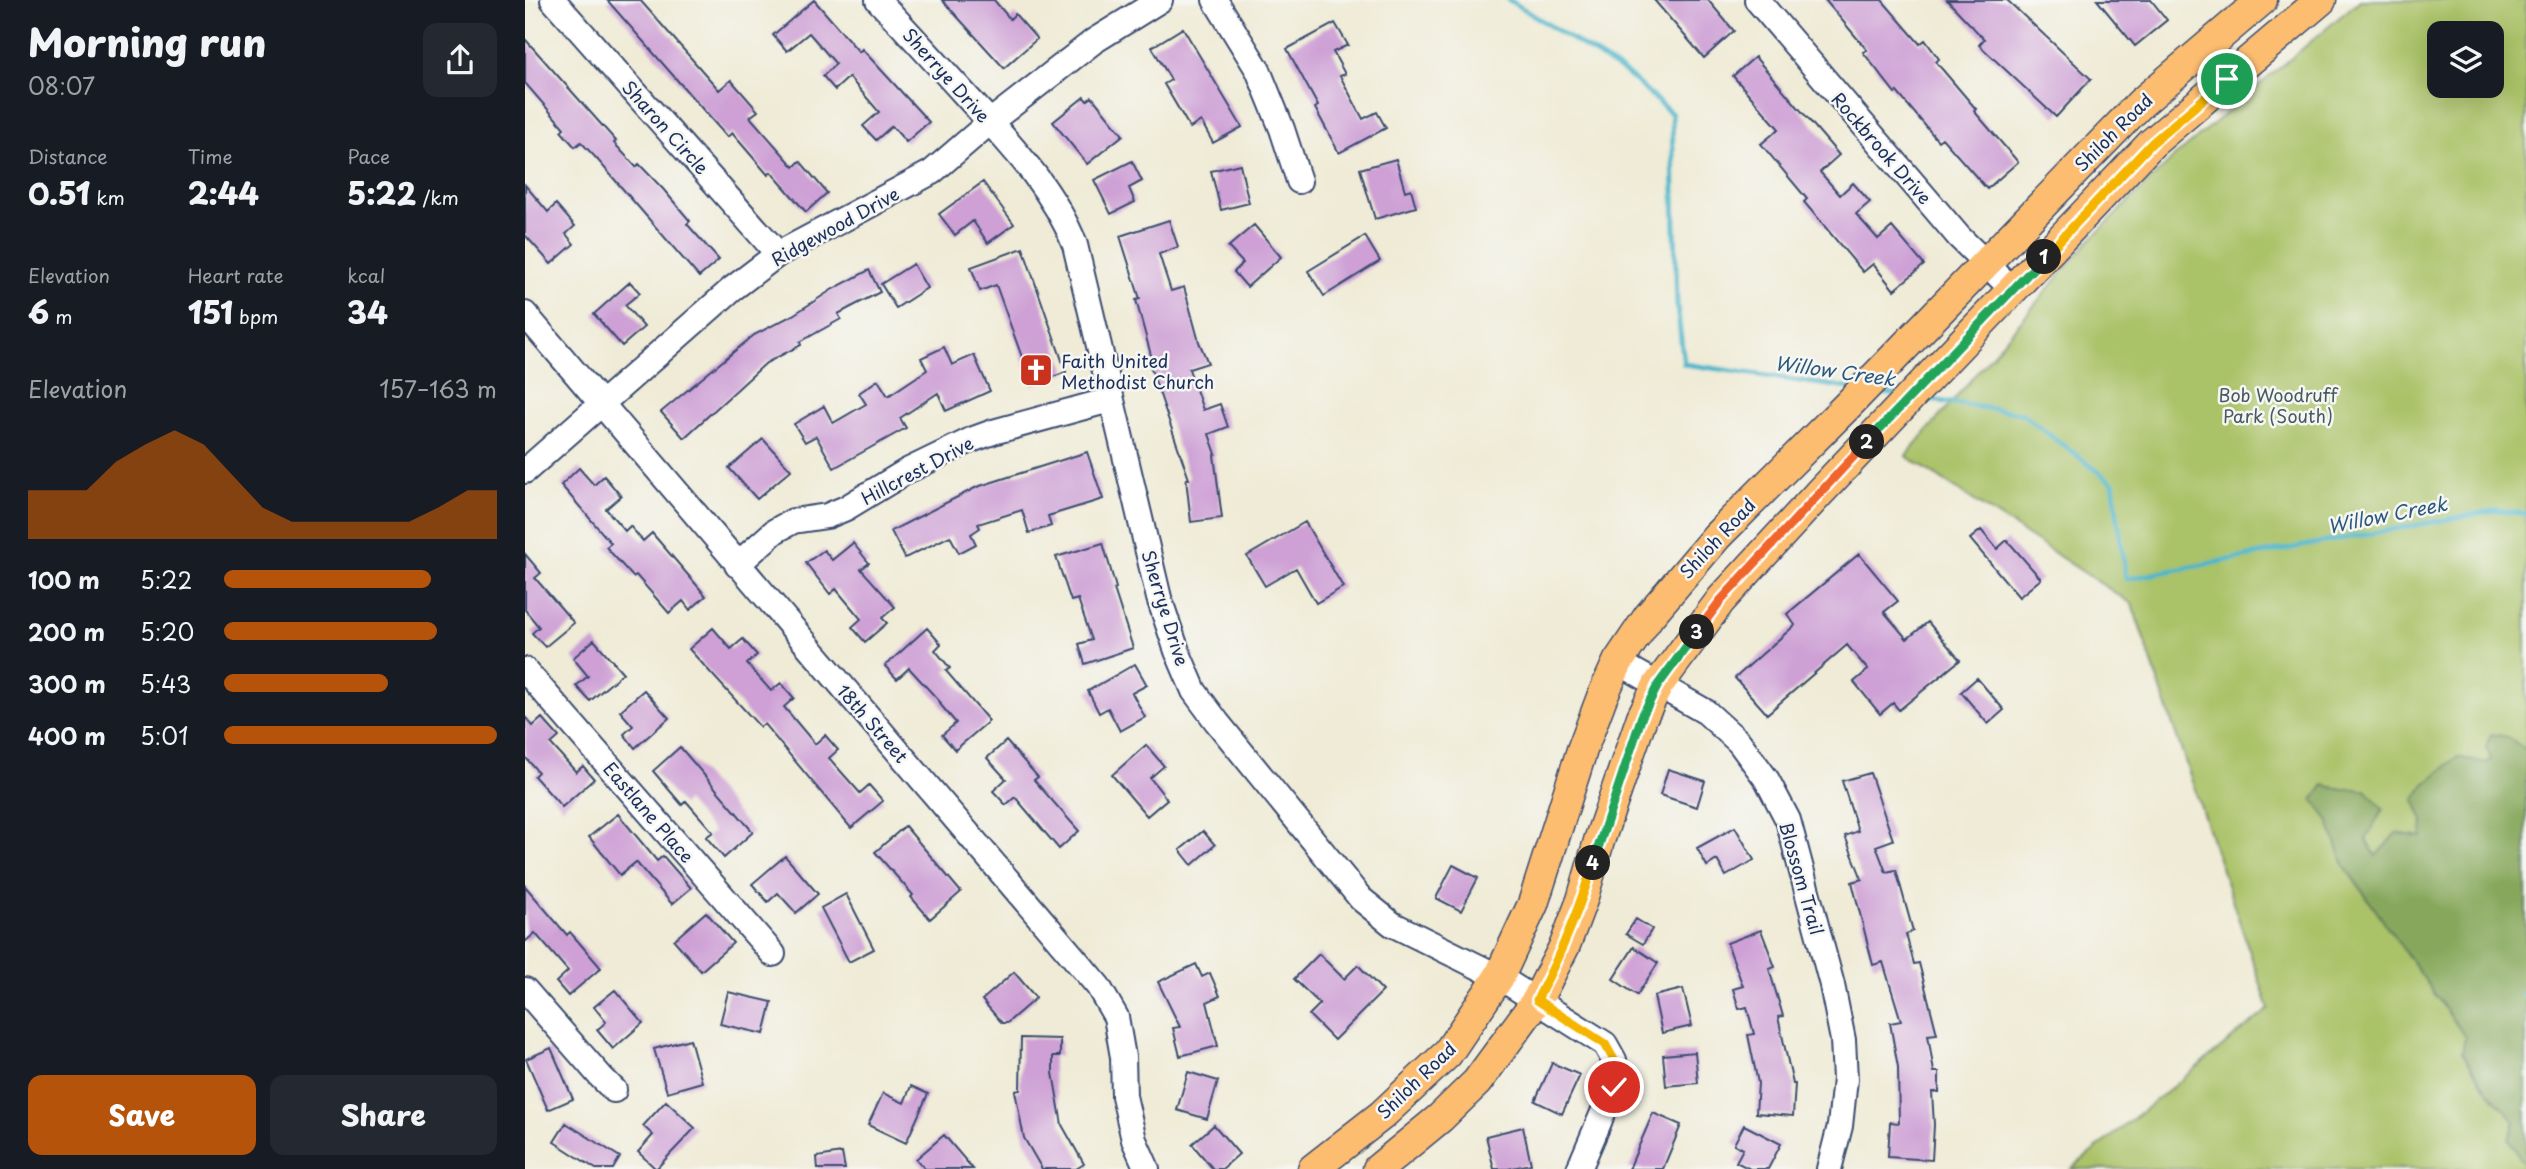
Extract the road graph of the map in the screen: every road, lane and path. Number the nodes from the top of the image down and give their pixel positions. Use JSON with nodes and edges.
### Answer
{"nodes":[{"id":1,"x":553,"y":0,"type":"edge"},
{"id":2,"x":879,"y":0,"type":"edge"},
{"id":3,"x":1160,"y":0,"type":"edge"},
{"id":4,"x":1215,"y":0,"type":"edge"},
{"id":5,"x":1757,"y":0,"type":"edge"},
{"id":6,"x":2263,"y":0,"type":"edge"},
{"id":7,"x":2321,"y":0,"type":"edge"},
{"id":8,"x":990,"y":122,"type":"junction"},
{"id":9,"x":1299,"y":181,"type":"dead end"},
{"id":10,"x":778,"y":254,"type":"junction"},
{"id":11,"x":1985,"y":263,"type":"junction"},
{"id":12,"x":2013,"y":290,"type":"junction"},
{"id":13,"x":525,"y":314,"type":"edge"},
{"id":14,"x":1110,"y":400,"type":"junction"},
{"id":15,"x":602,"y":404,"type":"junction"},
{"id":16,"x":525,"y":471,"type":"edge"},
{"id":17,"x":737,"y":565,"type":"junction"},
{"id":18,"x":1618,"y":662,"type":"junction"},
{"id":19,"x":525,"y":670,"type":"edge"},
{"id":20,"x":1658,"y":685,"type":"junction"},
{"id":21,"x":773,"y":954,"type":"dead end"},
{"id":22,"x":1499,"y":976,"type":"junction"},
{"id":23,"x":525,"y":990,"type":"edge"},
{"id":24,"x":1537,"y":1000,"type":"junction"},
{"id":25,"x":614,"y":1090,"type":"dead end"},
{"id":26,"x":1147,"y":1169,"type":"edge"},
{"id":27,"x":1313,"y":1169,"type":"edge"},
{"id":28,"x":1378,"y":1169,"type":"edge"},
{"id":29,"x":1579,"y":1169,"type":"edge"},
{"id":30,"x":1829,"y":1169,"type":"edge"}],
"edges":[{"from":1,"to":10,"type":"street","name":"Sharon Circle"},
{"from":2,"to":8,"type":"street","name":"Sherrye Drive"},
{"from":3,"to":8,"type":"street","name":"Ridgewood Drive"},
{"from":4,"to":9,"type":"street"},
{"from":5,"to":11,"type":"street","name":"Rockbrook Drive"},
{"from":6,"to":11,"type":"main road","name":"Shiloh Road"},
{"from":7,"to":12,"type":"main road","name":"Shiloh Road"},
{"from":8,"to":10,"type":"street","name":"Ridgewood Drive"},
{"from":8,"to":14,"type":"street","name":"Sherrye Drive"},
{"from":10,"to":15,"type":"street","name":"Ridgewood Drive"},
{"from":11,"to":12,"type":"street","name":"Rockbrook Drive"},
{"from":11,"to":18,"type":"main road","name":"Shiloh Road"},
{"from":12,"to":20,"type":"main road","name":"Shiloh Road"},
{"from":13,"to":15,"type":"street","name":"18th Street"},
{"from":14,"to":17,"type":"street","name":"Hillcrest Drive"},
{"from":14,"to":22,"type":"street","name":"Sherrye Drive"},
{"from":15,"to":16,"type":"street","name":"Ridgewood Drive"},
{"from":15,"to":17,"type":"street","name":"18th Street"},
{"from":17,"to":26,"type":"street","name":"18th Street"},
{"from":18,"to":20,"type":"street","name":"Blossom Trail"},
{"from":18,"to":22,"type":"main road","name":"Shiloh Road"},
{"from":19,"to":21,"type":"street","name":"Eastlane Place"},
{"from":20,"to":24,"type":"main road","name":"Shiloh Road"},
{"from":20,"to":30,"type":"street","name":"Blossom Trail"},
{"from":22,"to":24,"type":"street","name":"Sherrye Drive"},
{"from":22,"to":27,"type":"main road","name":"Shiloh Road"},
{"from":23,"to":25,"type":"street"},
{"from":24,"to":28,"type":"main road","name":"Shiloh Road"},
{"from":24,"to":29,"type":"street","name":"Sherrye Drive"}]}
